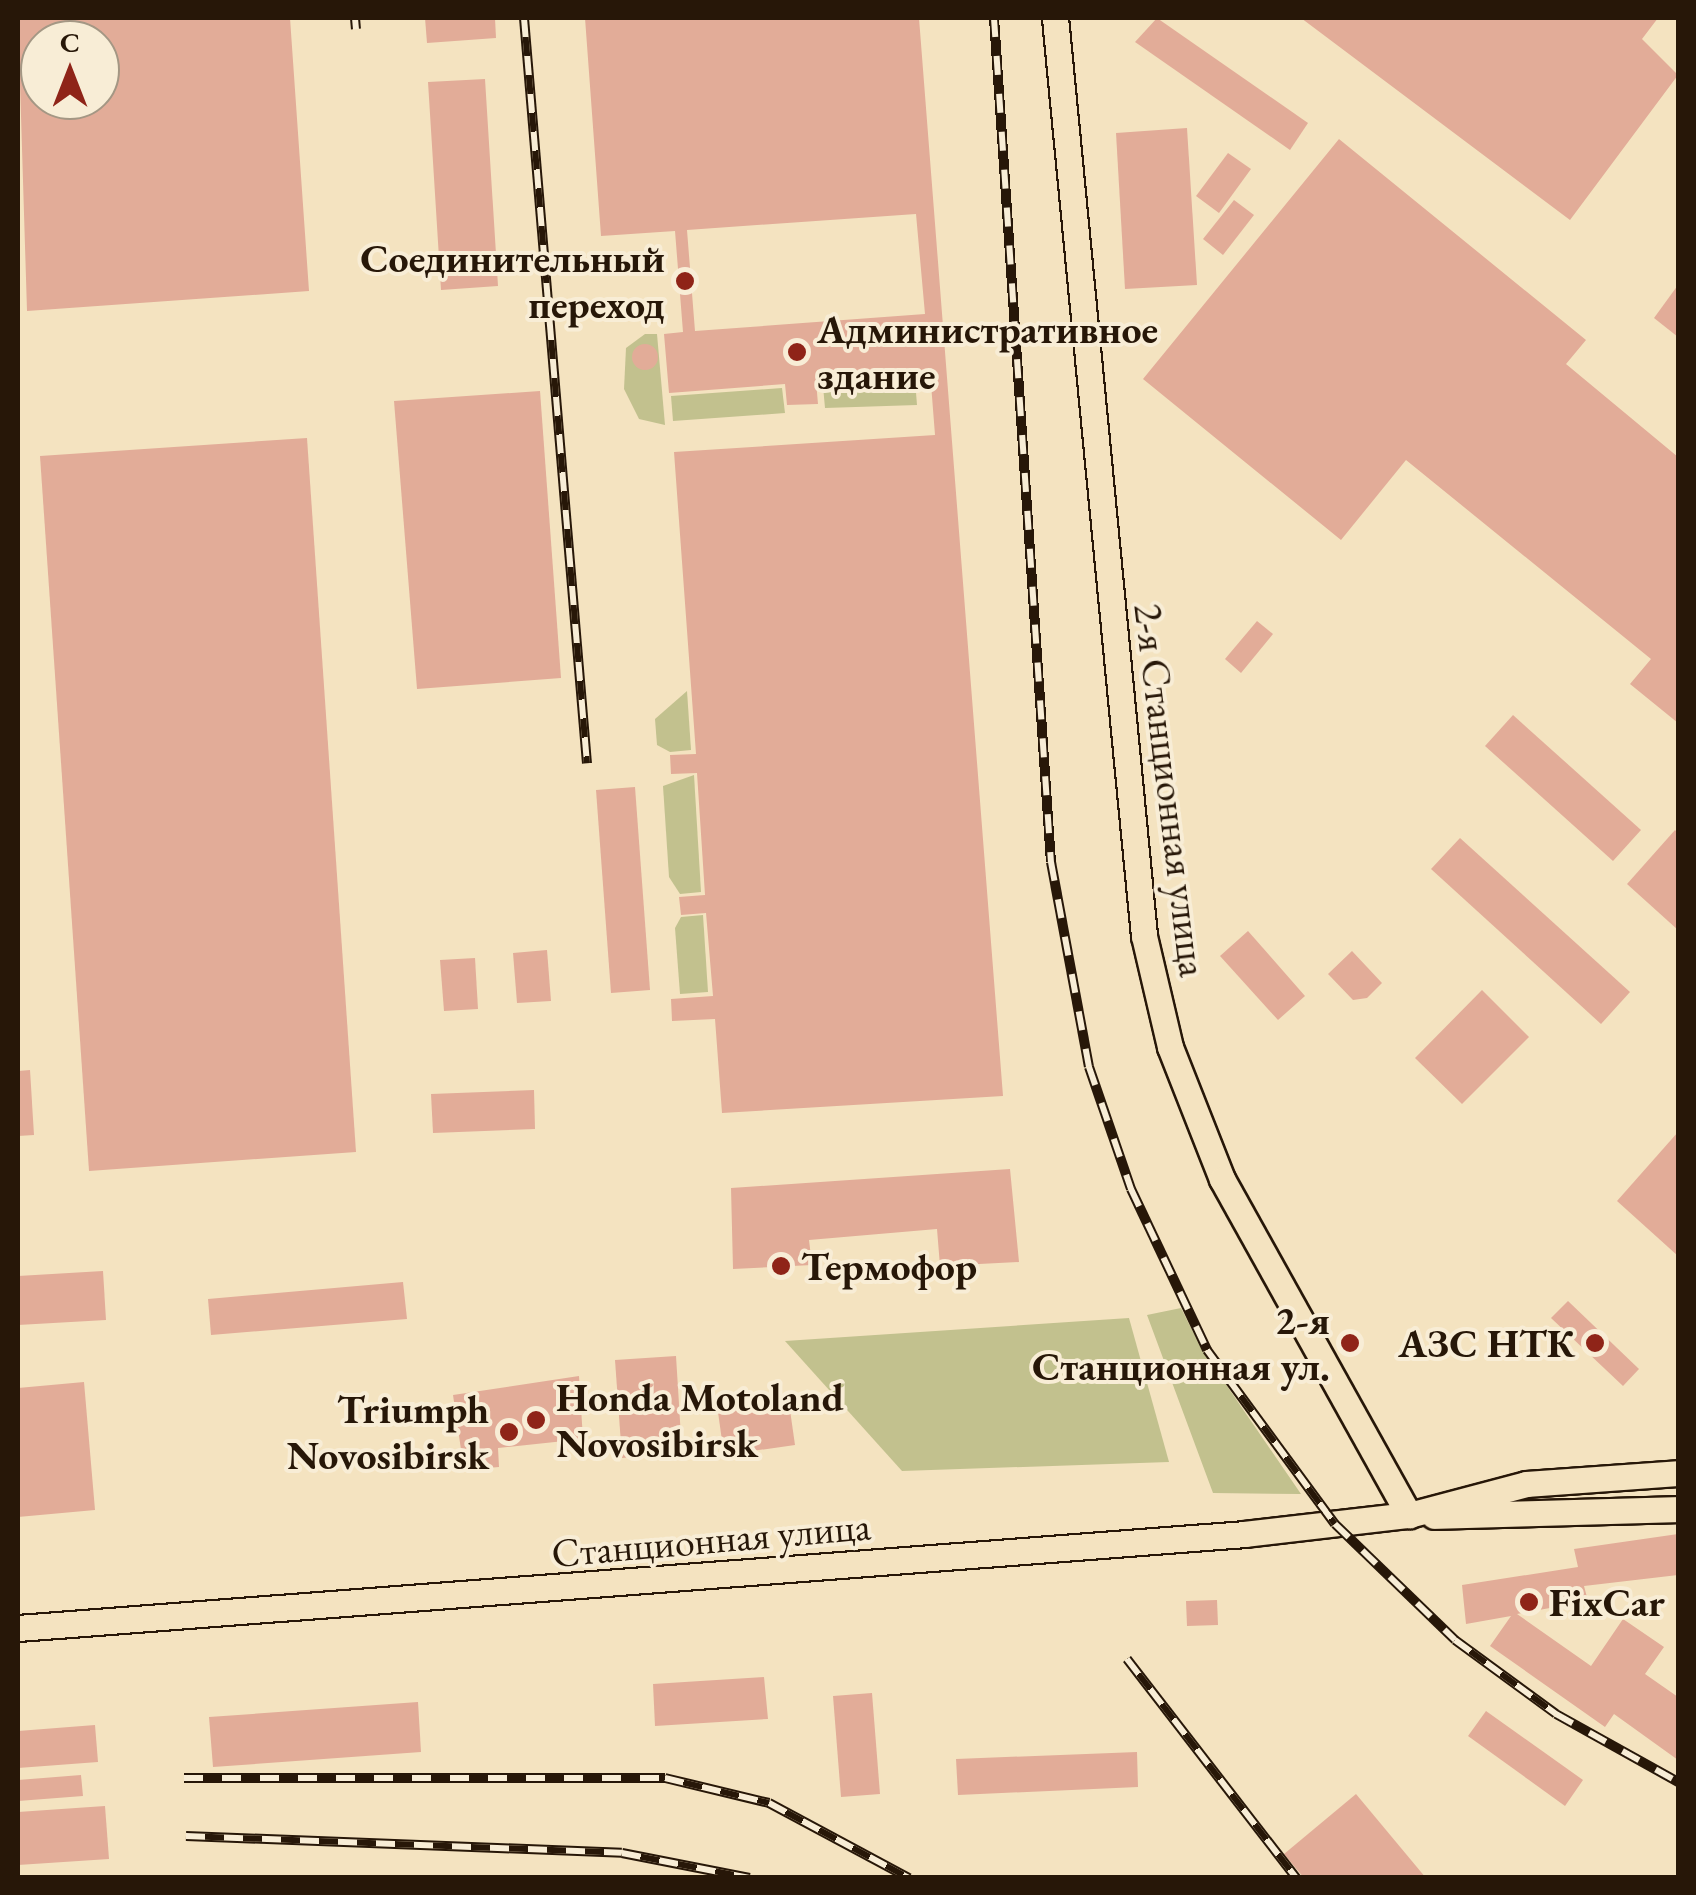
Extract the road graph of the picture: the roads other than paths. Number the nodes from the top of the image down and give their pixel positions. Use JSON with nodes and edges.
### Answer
{"nodes":[{"id":1,"x":1055,"y":18,"type":"edge"},
{"id":2,"x":1678,"y":1473,"type":"edge"},
{"id":3,"x":1678,"y":1510,"type":"edge"},
{"id":4,"x":1409,"y":1515,"type":"junction"},
{"id":5,"x":18,"y":1628,"type":"edge"}],
"edges":[{"from":1,"to":4,"type":"main road","name":"2-я Станционная улица"},
{"from":2,"to":4,"type":"main road","name":"Станционная улица"},
{"from":3,"to":4,"type":"main road","name":"Станционная улица"},
{"from":4,"to":5,"type":"main road","name":"Станционная улица"}]}
